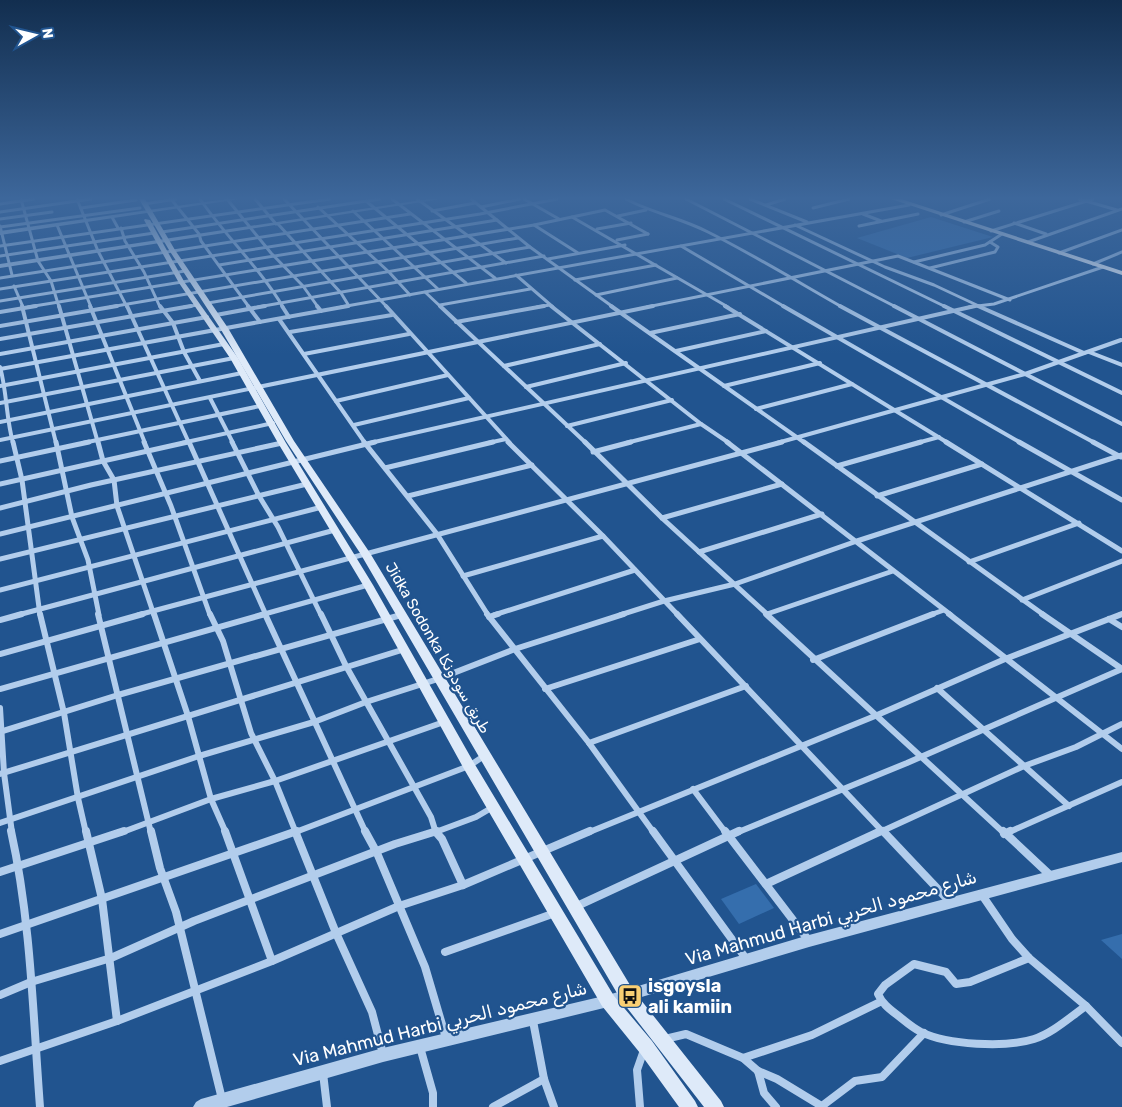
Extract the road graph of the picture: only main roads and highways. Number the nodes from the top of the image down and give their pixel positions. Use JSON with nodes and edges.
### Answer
{"nodes":[{"id":1,"x":168,"y":251,"type":"edge"},
{"id":2,"x":1052,"y":251,"type":"edge"},
{"id":3,"x":1122,"y":273,"type":"edge"},
{"id":4,"x":220,"y":328,"type":"junction"},
{"id":5,"x":255,"y":389,"type":"junction"},
{"id":6,"x":274,"y":423,"type":"junction"},
{"id":7,"x":297,"y":460,"type":"junction"},
{"id":8,"x":689,"y":1107,"type":"edge"},
{"id":9,"x":715,"y":1107,"type":"edge"}],
"edges":[{"from":1,"to":4,"type":"main road","name":"Jidka Sodonka طريق سودونكا"},
{"from":2,"to":3,"type":"main road"},
{"from":4,"to":5,"type":"main road","name":"Jidka Sodonka طريق سودونكا"},
{"from":4,"to":5,"type":"main road","name":"Jidka Sodonka طريق سودونكا"},
{"from":5,"to":6,"type":"main road","name":"Jidka Sodonka طريق سودونكا"},
{"from":5,"to":6,"type":"main road","name":"Jidka Sodonka طريق سودونكا"},
{"from":6,"to":7,"type":"main road","name":"Jidka Sodonka طريق سودونكا"},
{"from":6,"to":7,"type":"main road","name":"Jidka Sodonka طريق سودونكا"},
{"from":7,"to":8,"type":"main road","name":"Jidka Sodonka طريق سودونكا"},
{"from":7,"to":9,"type":"main road","name":"Jidka Sodonka طريق سودونكا"}]}
